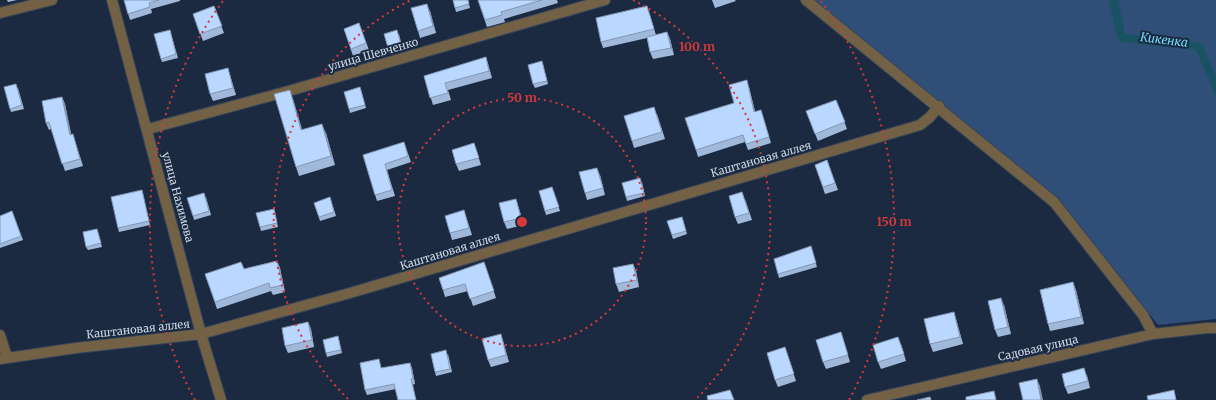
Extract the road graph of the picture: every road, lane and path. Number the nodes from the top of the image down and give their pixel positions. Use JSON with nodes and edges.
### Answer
{"nodes":[{"id":1,"x":52,"y":0,"type":"edge"},
{"id":2,"x":112,"y":0,"type":"edge"},
{"id":3,"x":605,"y":0,"type":"edge"},
{"id":4,"x":806,"y":0,"type":"edge"},
{"id":5,"x":0,"y":13,"type":"edge"},
{"id":6,"x":939,"y":106,"type":"junction"},
{"id":7,"x":148,"y":129,"type":"junction"},
{"id":8,"x":1216,"y":328,"type":"edge"},
{"id":9,"x":201,"y":334,"type":"junction"},
{"id":10,"x":1153,"y":334,"type":"junction"},
{"id":11,"x":0,"y":336,"type":"edge"},
{"id":12,"x":3,"y":358,"type":"edge"},
{"id":13,"x":222,"y":400,"type":"edge"},
{"id":14,"x":867,"y":400,"type":"edge"}],
"edges":[{"from":1,"to":5,"type":"street"},
{"from":2,"to":7,"type":"street","name":"улица Нахимова"},
{"from":3,"to":7,"type":"street","name":"улица Шевченко"},
{"from":4,"to":6,"type":"street"},
{"from":6,"to":9,"type":"street","name":"Каштановая аллея"},
{"from":6,"to":10,"type":"street"},
{"from":7,"to":9,"type":"street","name":"улица Нахимова"},
{"from":8,"to":10,"type":"street","name":"Садовая улица"},
{"from":9,"to":12,"type":"street","name":"Каштановая аллея"},
{"from":9,"to":13,"type":"street","name":"улица Нахимова"},
{"from":10,"to":14,"type":"street","name":"Садовая улица"},
{"from":11,"to":12,"type":"street"}]}
